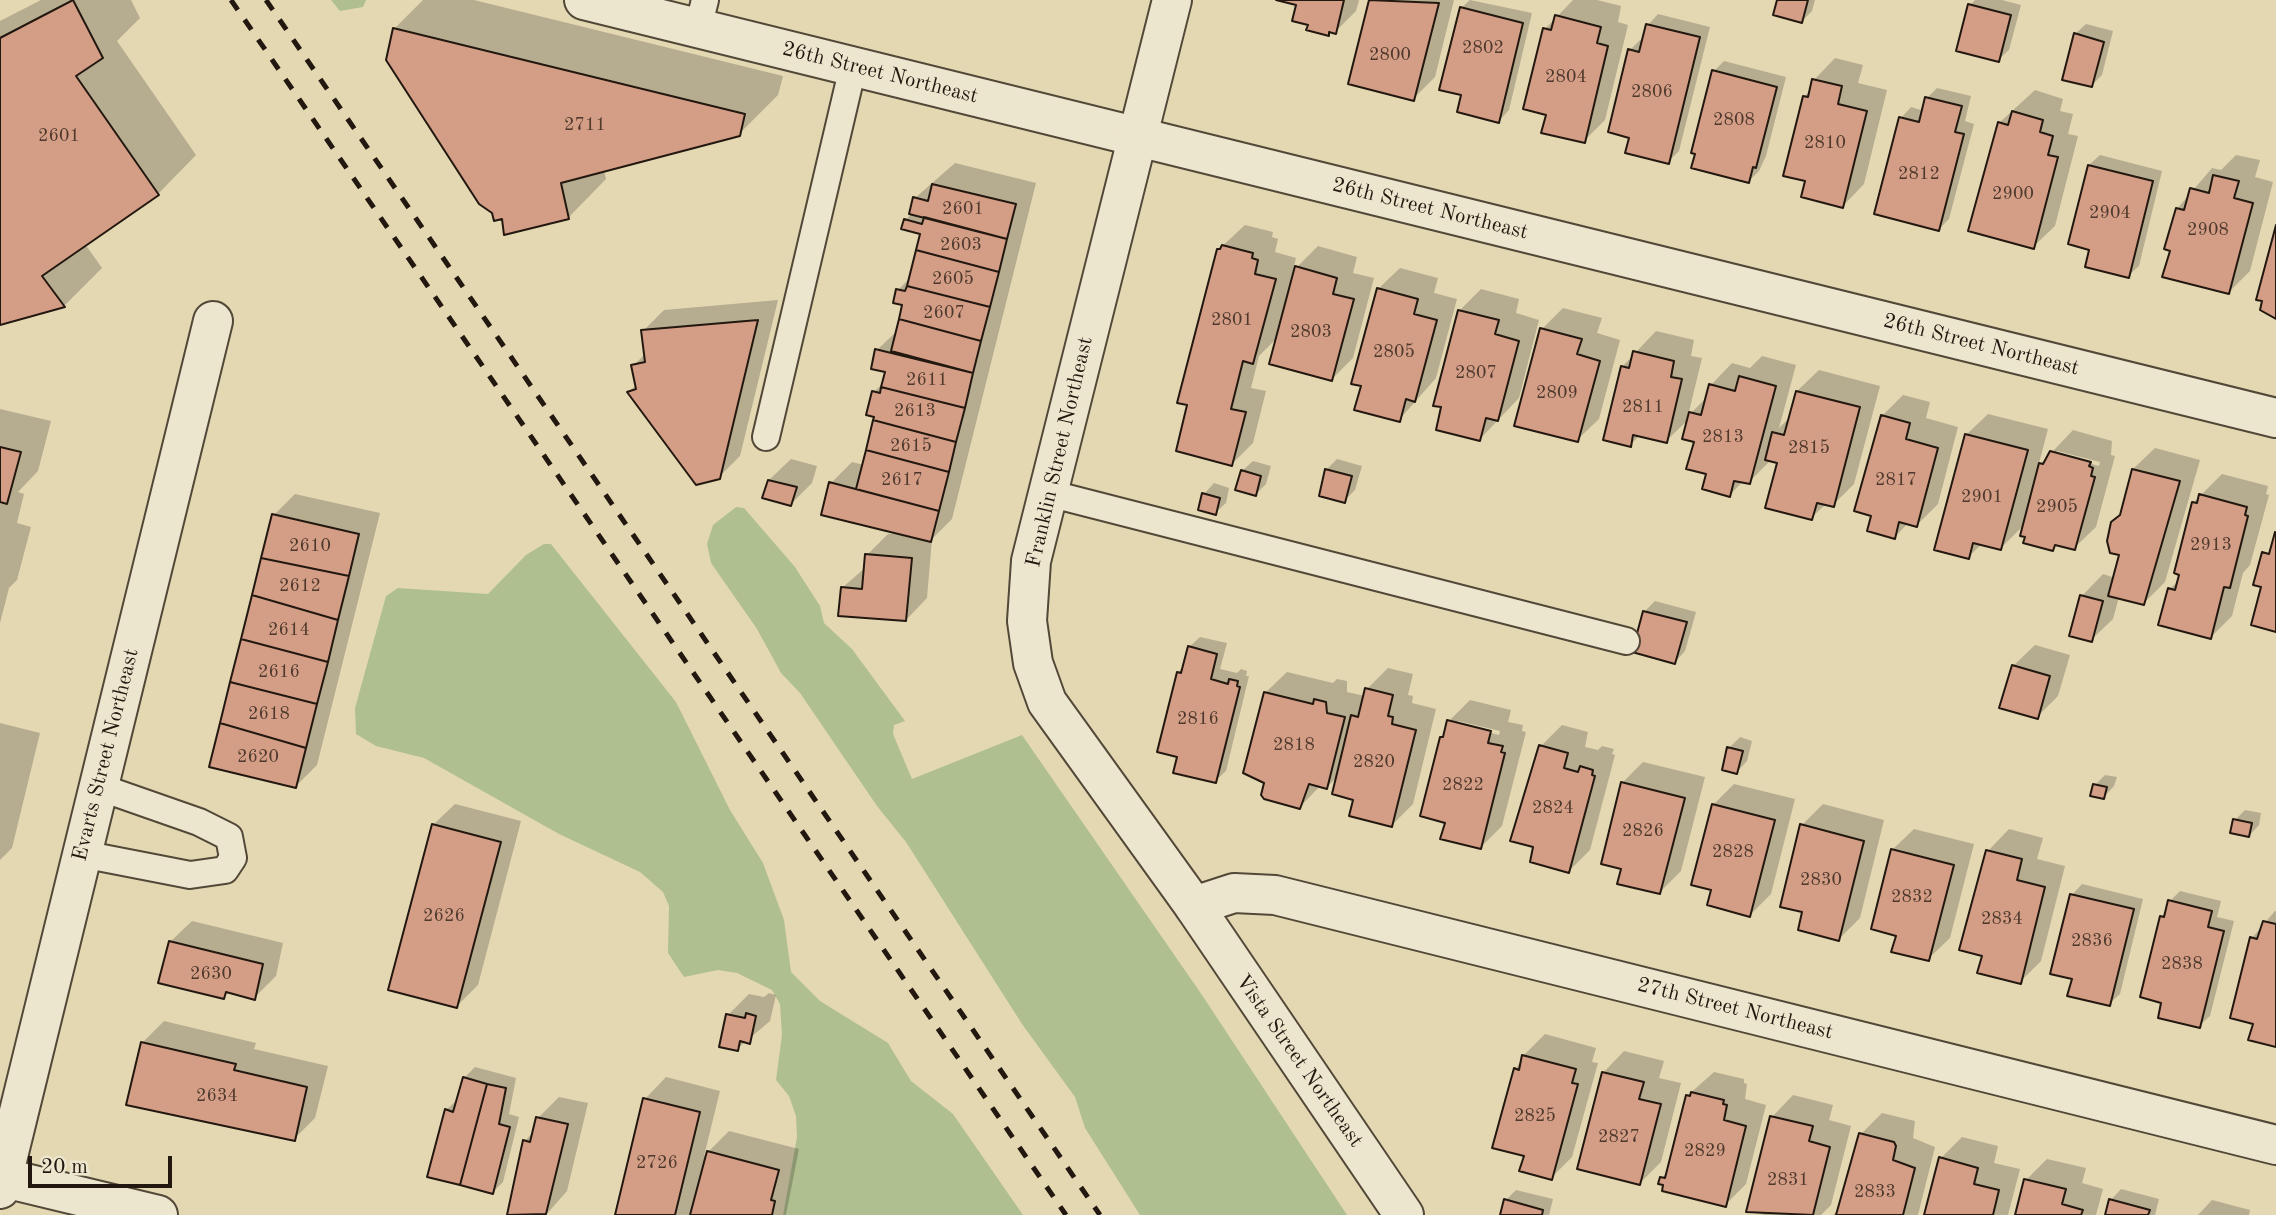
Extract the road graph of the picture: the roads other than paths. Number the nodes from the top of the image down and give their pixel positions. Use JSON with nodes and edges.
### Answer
{"nodes":[{"id":1,"x":584,"y":0,"type":"edge"},
{"id":2,"x":1172,"y":0,"type":"edge"},
{"id":3,"x":702,"y":14,"type":"edge"},
{"id":4,"x":853,"y":67,"type":"junction"},
{"id":5,"x":1138,"y":137,"type":"junction"},
{"id":6,"x":213,"y":321,"type":"dead end"},
{"id":7,"x":2276,"y":418,"type":"edge"},
{"id":8,"x":766,"y":437,"type":"dead end"},
{"id":9,"x":1048,"y":493,"type":"junction"},
{"id":10,"x":1626,"y":641,"type":"dead end"},
{"id":11,"x":99,"y":787,"type":"junction"},
{"id":12,"x":82,"y":854,"type":"junction"},
{"id":13,"x":1194,"y":906,"type":"junction"},
{"id":14,"x":2276,"y":1145,"type":"edge"},
{"id":15,"x":1,"y":1181,"type":"edge"},
{"id":16,"x":158,"y":1215,"type":"edge"},
{"id":17,"x":1404,"y":1215,"type":"edge"}],
"edges":[{"from":1,"to":3,"type":"street","name":"26th Street Northeast"},
{"from":2,"to":5,"type":"street","name":"Franklin Street Northeast"},
{"from":3,"to":4,"type":"street","name":"26th Street Northeast"},
{"from":4,"to":5,"type":"street","name":"26th Street Northeast"},
{"from":4,"to":8,"type":"lane"},
{"from":5,"to":7,"type":"street","name":"26th Street Northeast"},
{"from":5,"to":9,"type":"street","name":"Franklin Street Northeast"},
{"from":6,"to":11,"type":"street","name":"Evarts Street Northeast"},
{"from":9,"to":10,"type":"lane"},
{"from":9,"to":13,"type":"street","name":"Franklin Street Northeast"},
{"from":11,"to":12,"type":"street","name":"Evarts Street Northeast"},
{"from":11,"to":12,"type":"lane"},
{"from":12,"to":15,"type":"street","name":"Evarts Street Northeast"},
{"from":13,"to":14,"type":"street","name":"27th Street Northeast"},
{"from":13,"to":17,"type":"street","name":"Vista Street Northeast"},
{"from":15,"to":16,"type":"street"}]}
